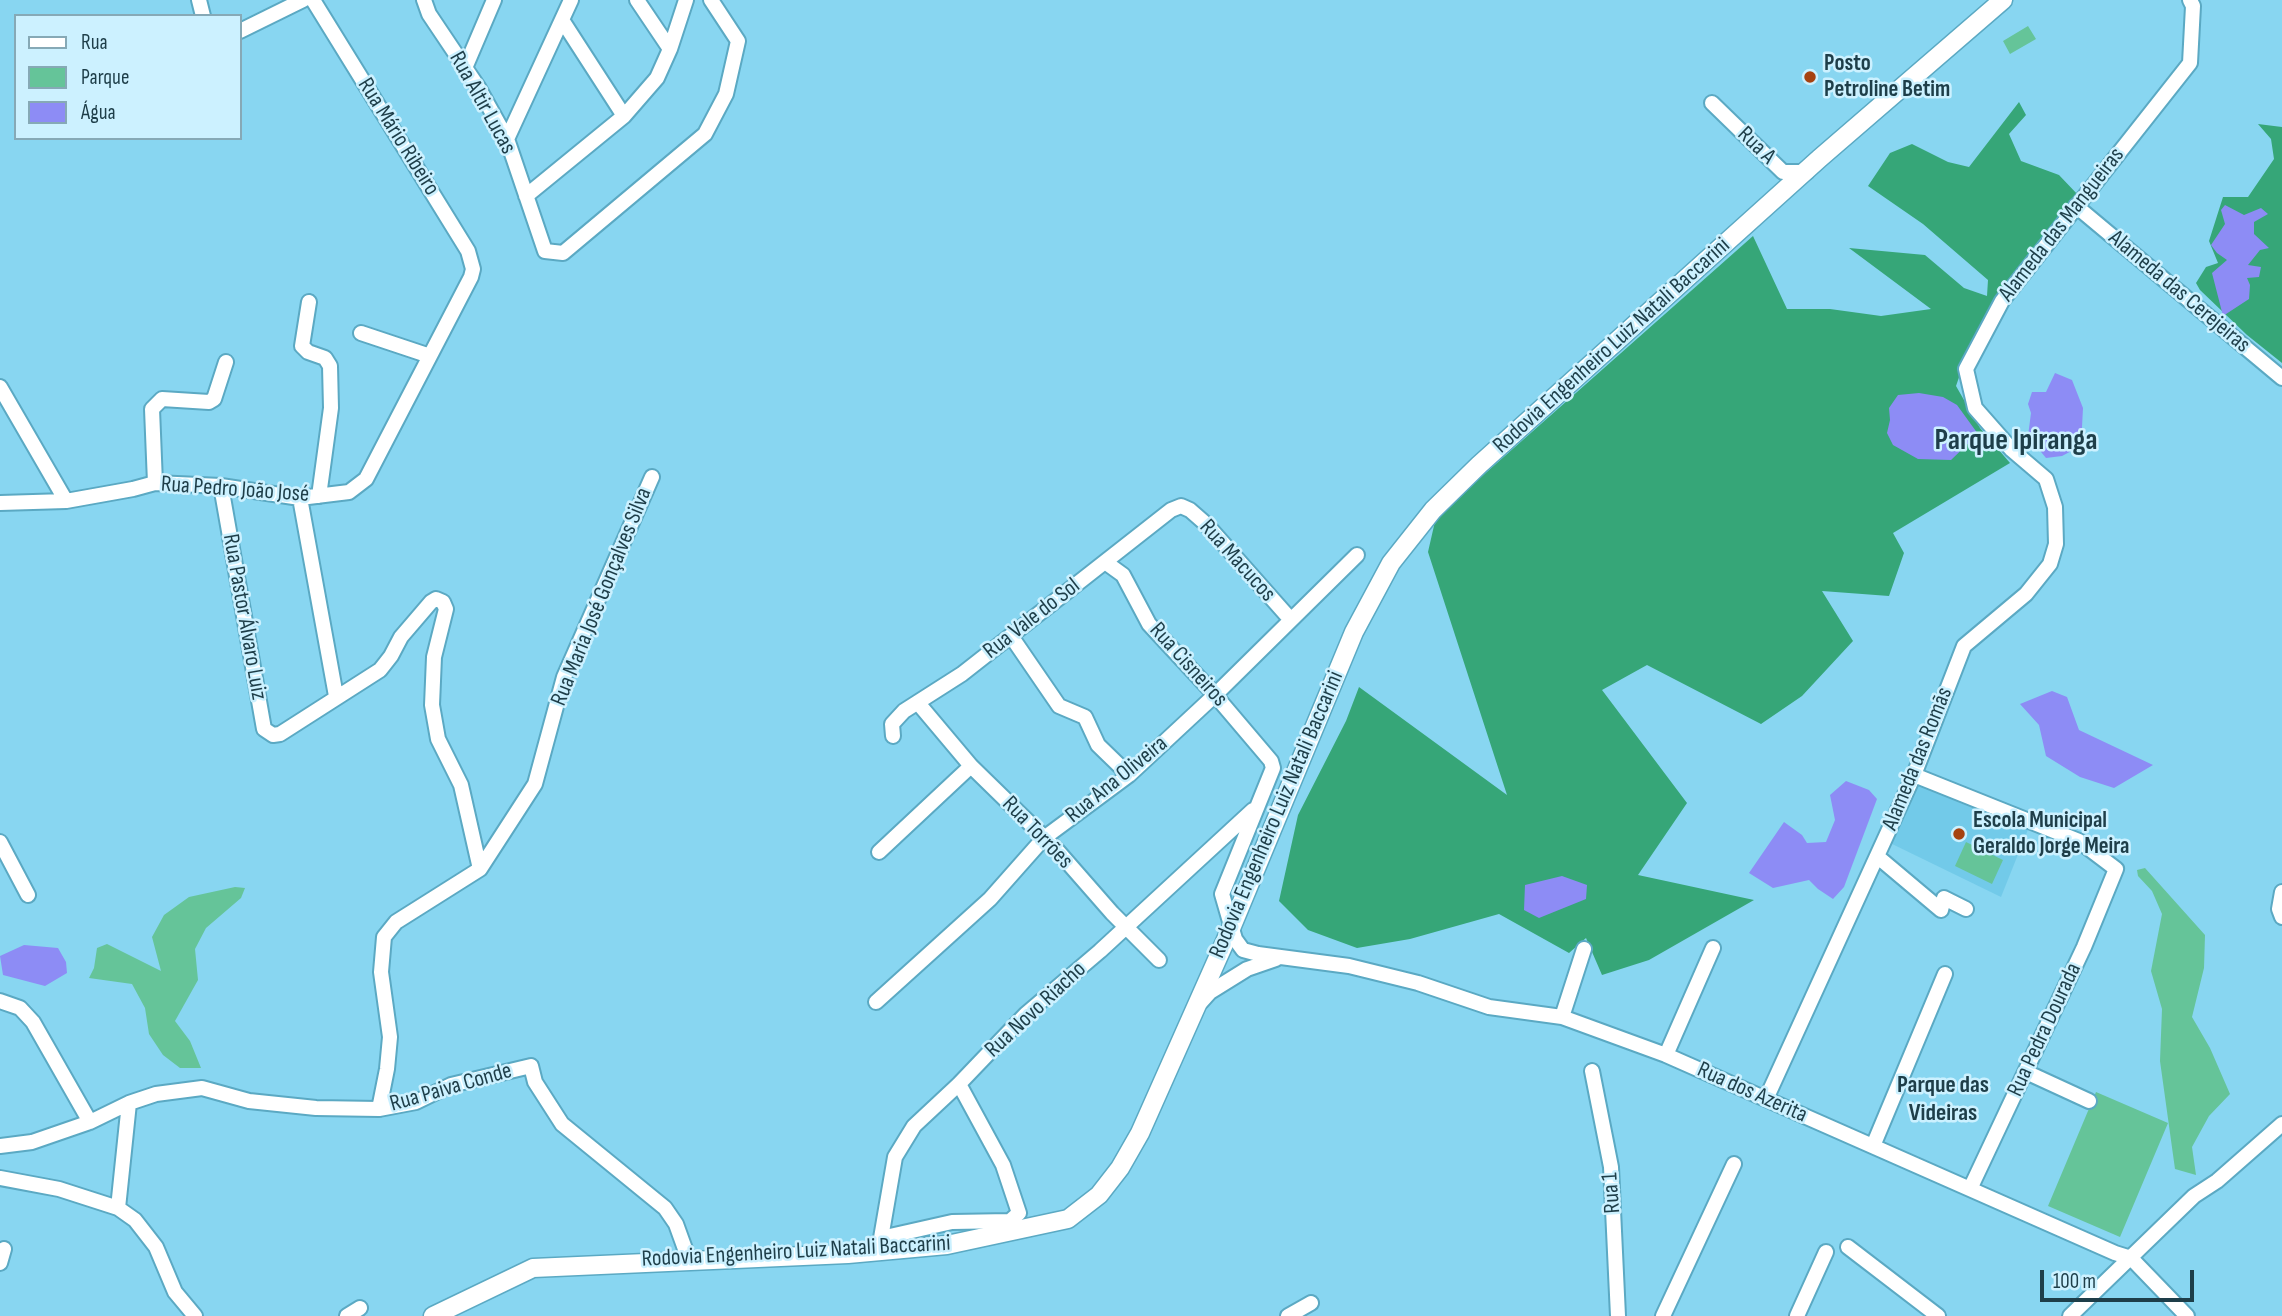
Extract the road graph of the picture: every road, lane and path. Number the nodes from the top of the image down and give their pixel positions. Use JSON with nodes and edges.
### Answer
{"nodes":[{"id":1,"x":303,"y":0,"type":"edge"},
{"id":2,"x":313,"y":0,"type":"edge"},
{"id":3,"x":424,"y":0,"type":"edge"},
{"id":4,"x":494,"y":0,"type":"edge"},
{"id":5,"x":571,"y":0,"type":"edge"},
{"id":6,"x":637,"y":0,"type":"edge"},
{"id":7,"x":686,"y":0,"type":"edge"},
{"id":8,"x":711,"y":0,"type":"edge"},
{"id":9,"x":2003,"y":0,"type":"edge"},
{"id":10,"x":2190,"y":0,"type":"edge"},
{"id":11,"x":562,"y":20,"type":"junction"},
{"id":12,"x":242,"y":31,"type":"edge"},
{"id":13,"x":670,"y":49,"type":"junction"},
{"id":14,"x":465,"y":68,"type":"junction"},
{"id":15,"x":1712,"y":103,"type":"dead end"},
{"id":16,"x":624,"y":116,"type":"junction"},
{"id":17,"x":507,"y":139,"type":"junction"},
{"id":18,"x":1807,"y":172,"type":"junction"},
{"id":19,"x":526,"y":196,"type":"junction"},
{"id":20,"x":2076,"y":206,"type":"junction"},
{"id":21,"x":471,"y":277,"type":"joint"},
{"id":22,"x":309,"y":302,"type":"dead end"},
{"id":23,"x":360,"y":333,"type":"dead end"},
{"id":24,"x":430,"y":356,"type":"junction"},
{"id":25,"x":226,"y":362,"type":"dead end"},
{"id":26,"x":2282,"y":378,"type":"edge"},
{"id":27,"x":0,"y":387,"type":"edge"},
{"id":28,"x":2012,"y":450,"type":"joint"},
{"id":29,"x":652,"y":477,"type":"dead end"},
{"id":30,"x":155,"y":483,"type":"junction"},
{"id":31,"x":221,"y":486,"type":"junction"},
{"id":32,"x":319,"y":496,"type":"junction"},
{"id":33,"x":300,"y":498,"type":"junction"},
{"id":34,"x":66,"y":501,"type":"junction"},
{"id":35,"x":0,"y":503,"type":"edge"},
{"id":36,"x":1181,"y":506,"type":"joint"},
{"id":37,"x":1357,"y":555,"type":"dead end"},
{"id":38,"x":1105,"y":562,"type":"junction"},
{"id":39,"x":1291,"y":620,"type":"junction"},
{"id":40,"x":1011,"y":636,"type":"junction"},
{"id":41,"x":1215,"y":695,"type":"junction"},
{"id":42,"x":336,"y":696,"type":"junction"},
{"id":43,"x":918,"y":703,"type":"junction"},
{"id":44,"x":893,"y":736,"type":"dead end"},
{"id":45,"x":971,"y":765,"type":"junction"},
{"id":46,"x":1129,"y":775,"type":"junction"},
{"id":47,"x":1914,"y":775,"type":"junction"},
{"id":48,"x":1257,"y":806,"type":"junction"},
{"id":49,"x":1044,"y":838,"type":"junction"},
{"id":50,"x":0,"y":842,"type":"edge"},
{"id":51,"x":879,"y":852,"type":"dead end"},
{"id":52,"x":1878,"y":857,"type":"junction"},
{"id":53,"x":480,"y":869,"type":"junction"},
{"id":54,"x":2282,"y":892,"type":"edge"},
{"id":55,"x":28,"y":895,"type":"dead end"},
{"id":56,"x":1966,"y":909,"type":"dead end"},
{"id":57,"x":2282,"y":917,"type":"edge"},
{"id":58,"x":1232,"y":926,"type":"junction"},
{"id":59,"x":1126,"y":927,"type":"junction"},
{"id":60,"x":1713,"y":948,"type":"dead end"},
{"id":61,"x":1584,"y":949,"type":"dead end"},
{"id":62,"x":1281,"y":957,"type":"junction"},
{"id":63,"x":1159,"y":960,"type":"dead end"},
{"id":64,"x":1945,"y":974,"type":"dead end"},
{"id":65,"x":0,"y":1001,"type":"edge"},
{"id":66,"x":876,"y":1002,"type":"dead end"},
{"id":67,"x":1196,"y":1008,"type":"junction"},
{"id":68,"x":1562,"y":1017,"type":"junction"},
{"id":69,"x":1666,"y":1055,"type":"junction"},
{"id":70,"x":1592,"y":1071,"type":"dead end"},
{"id":71,"x":2026,"y":1072,"type":"junction"},
{"id":72,"x":959,"y":1084,"type":"junction"},
{"id":73,"x":1766,"y":1099,"type":"junction"},
{"id":74,"x":2088,"y":1101,"type":"dead end"},
{"id":75,"x":129,"y":1103,"type":"junction"},
{"id":76,"x":379,"y":1109,"type":"junction"},
{"id":77,"x":90,"y":1122,"type":"junction"},
{"id":78,"x":2282,"y":1124,"type":"edge"},
{"id":79,"x":0,"y":1146,"type":"edge"},
{"id":80,"x":1873,"y":1146,"type":"junction"},
{"id":81,"x":1734,"y":1164,"type":"dead end"},
{"id":82,"x":0,"y":1178,"type":"edge"},
{"id":83,"x":1970,"y":1189,"type":"junction"},
{"id":84,"x":118,"y":1208,"type":"junction"},
{"id":85,"x":879,"y":1245,"type":"junction"},
{"id":86,"x":1848,"y":1247,"type":"dead end"},
{"id":87,"x":1826,"y":1252,"type":"dead end"},
{"id":88,"x":2131,"y":1258,"type":"junction"},
{"id":89,"x":689,"y":1260,"type":"junction"},
{"id":90,"x":1311,"y":1303,"type":"dead end"},
{"id":91,"x":360,"y":1308,"type":"dead end"},
{"id":92,"x":195,"y":1316,"type":"edge"},
{"id":93,"x":347,"y":1316,"type":"edge"},
{"id":94,"x":433,"y":1316,"type":"edge"},
{"id":95,"x":1288,"y":1316,"type":"edge"},
{"id":96,"x":1618,"y":1316,"type":"edge"},
{"id":97,"x":1663,"y":1316,"type":"edge"},
{"id":98,"x":1797,"y":1316,"type":"edge"},
{"id":99,"x":1938,"y":1316,"type":"edge"},
{"id":100,"x":2070,"y":1316,"type":"edge"},
{"id":101,"x":2187,"y":1316,"type":"edge"}],
"edges":[{"from":1,"to":12,"type":"street"},
{"from":2,"to":21,"type":"street","name":"Rua Mário Ribeiro"},
{"from":3,"to":14,"type":"street","name":"Rua Altir Lucas"},
{"from":4,"to":14,"type":"street"},
{"from":5,"to":11,"type":"street"},
{"from":6,"to":13,"type":"street"},
{"from":7,"to":13,"type":"street"},
{"from":8,"to":19,"type":"street","name":"Rua Altir Lucas"},
{"from":9,"to":18,"type":"main road","name":"Rodovia Engenheiro Luiz Natali Baccarini"},
{"from":10,"to":20,"type":"street","name":"Alameda das Mangueiras"},
{"from":11,"to":16,"type":"street"},
{"from":11,"to":17,"type":"street"},
{"from":13,"to":16,"type":"street"},
{"from":14,"to":17,"type":"street","name":"Rua Altir Lucas"},
{"from":15,"to":18,"type":"street","name":"Rua A"},
{"from":16,"to":19,"type":"street"},
{"from":17,"to":19,"type":"street","name":"Rua Altir Lucas"},
{"from":18,"to":58,"type":"main road","name":"Rodovia Engenheiro Luiz Natali Baccarini"},
{"from":20,"to":26,"type":"street","name":"Alameda das Cerejeiras"},
{"from":20,"to":28,"type":"street","name":"Alameda das Mangueiras"},
{"from":21,"to":24,"type":"street","name":"Rua Pedro João José"},
{"from":22,"to":32,"type":"street"},
{"from":23,"to":24,"type":"street"},
{"from":24,"to":32,"type":"street","name":"Rua Pedro João José"},
{"from":25,"to":30,"type":"street"},
{"from":27,"to":34,"type":"street"},
{"from":28,"to":47,"type":"street","name":"Alameda das Romãs"},
{"from":29,"to":53,"type":"street","name":"Rua Maria José Gonçalves Silva"},
{"from":30,"to":31,"type":"street","name":"Rua Pedro João José"},
{"from":30,"to":34,"type":"street","name":"Rua Pedro João José"},
{"from":31,"to":33,"type":"street","name":"Rua Pedro João José"},
{"from":31,"to":42,"type":"street","name":"Rua Pastor Álvaro Luiz"},
{"from":32,"to":33,"type":"street","name":"Rua Pedro João José"},
{"from":33,"to":42,"type":"street"},
{"from":34,"to":35,"type":"street","name":"Rua Pedro João José"},
{"from":36,"to":38,"type":"street","name":"Rua Vale do Sol"},
{"from":36,"to":39,"type":"street","name":"Rua Macucos"},
{"from":37,"to":39,"type":"street","name":"Rua Ana Oliveira"},
{"from":38,"to":40,"type":"street","name":"Rua Vale do Sol"},
{"from":38,"to":41,"type":"street","name":"Rua Cisneiros"},
{"from":39,"to":41,"type":"street","name":"Rua Ana Oliveira"},
{"from":40,"to":43,"type":"street","name":"Rua Vale do Sol"},
{"from":40,"to":46,"type":"street"},
{"from":41,"to":46,"type":"street","name":"Rua Ana Oliveira"},
{"from":41,"to":48,"type":"street","name":"Rua Cisneiros"},
{"from":42,"to":53,"type":"street"},
{"from":43,"to":44,"type":"street","name":"Rua Vale do Sol"},
{"from":43,"to":45,"type":"street","name":"Rua Torrões"},
{"from":45,"to":49,"type":"street","name":"Rua Torrões"},
{"from":45,"to":51,"type":"street"},
{"from":46,"to":49,"type":"street","name":"Rua Ana Oliveira"},
{"from":47,"to":52,"type":"street","name":"Alameda das Romãs"},
{"from":47,"to":71,"type":"street","name":"Rua Pedra Dourada"},
{"from":48,"to":58,"type":"street"},
{"from":48,"to":59,"type":"street","name":"Rua Novo Riacho"},
{"from":49,"to":59,"type":"street","name":"Rua Torrões"},
{"from":49,"to":66,"type":"street","name":"Rua Ana Oliveira"},
{"from":50,"to":55,"type":"street"},
{"from":52,"to":56,"type":"street"},
{"from":52,"to":73,"type":"street","name":"Alameda das Romãs"},
{"from":53,"to":76,"type":"street","name":"Rua Maria José Gonçalves Silva"},
{"from":54,"to":57,"type":"street"},
{"from":58,"to":62,"type":"street","name":"Rua dos Azerita"},
{"from":58,"to":67,"type":"main road","name":"Rodovia Engenheiro Luiz Natali Baccarini"},
{"from":59,"to":63,"type":"street","name":"Rua Torrões"},
{"from":59,"to":72,"type":"street","name":"Rua Novo Riacho"},
{"from":60,"to":69,"type":"street"},
{"from":61,"to":68,"type":"street"},
{"from":62,"to":67,"type":"street"},
{"from":62,"to":68,"type":"street","name":"Rua dos Azerita"},
{"from":64,"to":80,"type":"street"},
{"from":65,"to":77,"type":"street"},
{"from":67,"to":85,"type":"main road","name":"Rodovia Engenheiro Luiz Natali Baccarini"},
{"from":68,"to":69,"type":"street","name":"Rua dos Azerita"},
{"from":69,"to":73,"type":"street","name":"Rua dos Azerita"},
{"from":70,"to":96,"type":"street","name":"Rua 1"},
{"from":71,"to":74,"type":"street"},
{"from":71,"to":83,"type":"street","name":"Rua Pedra Dourada"},
{"from":72,"to":85,"type":"street","name":"Rua Novo Riacho"},
{"from":72,"to":85,"type":"street"},
{"from":73,"to":80,"type":"street","name":"Rua dos Azerita"},
{"from":75,"to":76,"type":"street","name":"Rua Paiva Conde"},
{"from":75,"to":77,"type":"street","name":"Rua Paiva Conde"},
{"from":75,"to":84,"type":"street"},
{"from":76,"to":89,"type":"street","name":"Rua Paiva Conde"},
{"from":77,"to":79,"type":"street","name":"Rua Paiva Conde"},
{"from":78,"to":88,"type":"street"},
{"from":80,"to":83,"type":"street","name":"Rua dos Azerita"},
{"from":81,"to":97,"type":"street"},
{"from":82,"to":84,"type":"street"},
{"from":83,"to":88,"type":"street","name":"Rua dos Azerita"},
{"from":84,"to":92,"type":"street"},
{"from":85,"to":89,"type":"main road","name":"Rodovia Engenheiro Luiz Natali Baccarini"},
{"from":86,"to":99,"type":"street"},
{"from":87,"to":98,"type":"street"},
{"from":88,"to":100,"type":"street"},
{"from":88,"to":101,"type":"street","name":"Rua dos Azerita"},
{"from":89,"to":94,"type":"main road","name":"Rodovia Engenheiro Luiz Natali Baccarini"},
{"from":90,"to":95,"type":"street"},
{"from":91,"to":93,"type":"street"}]}
